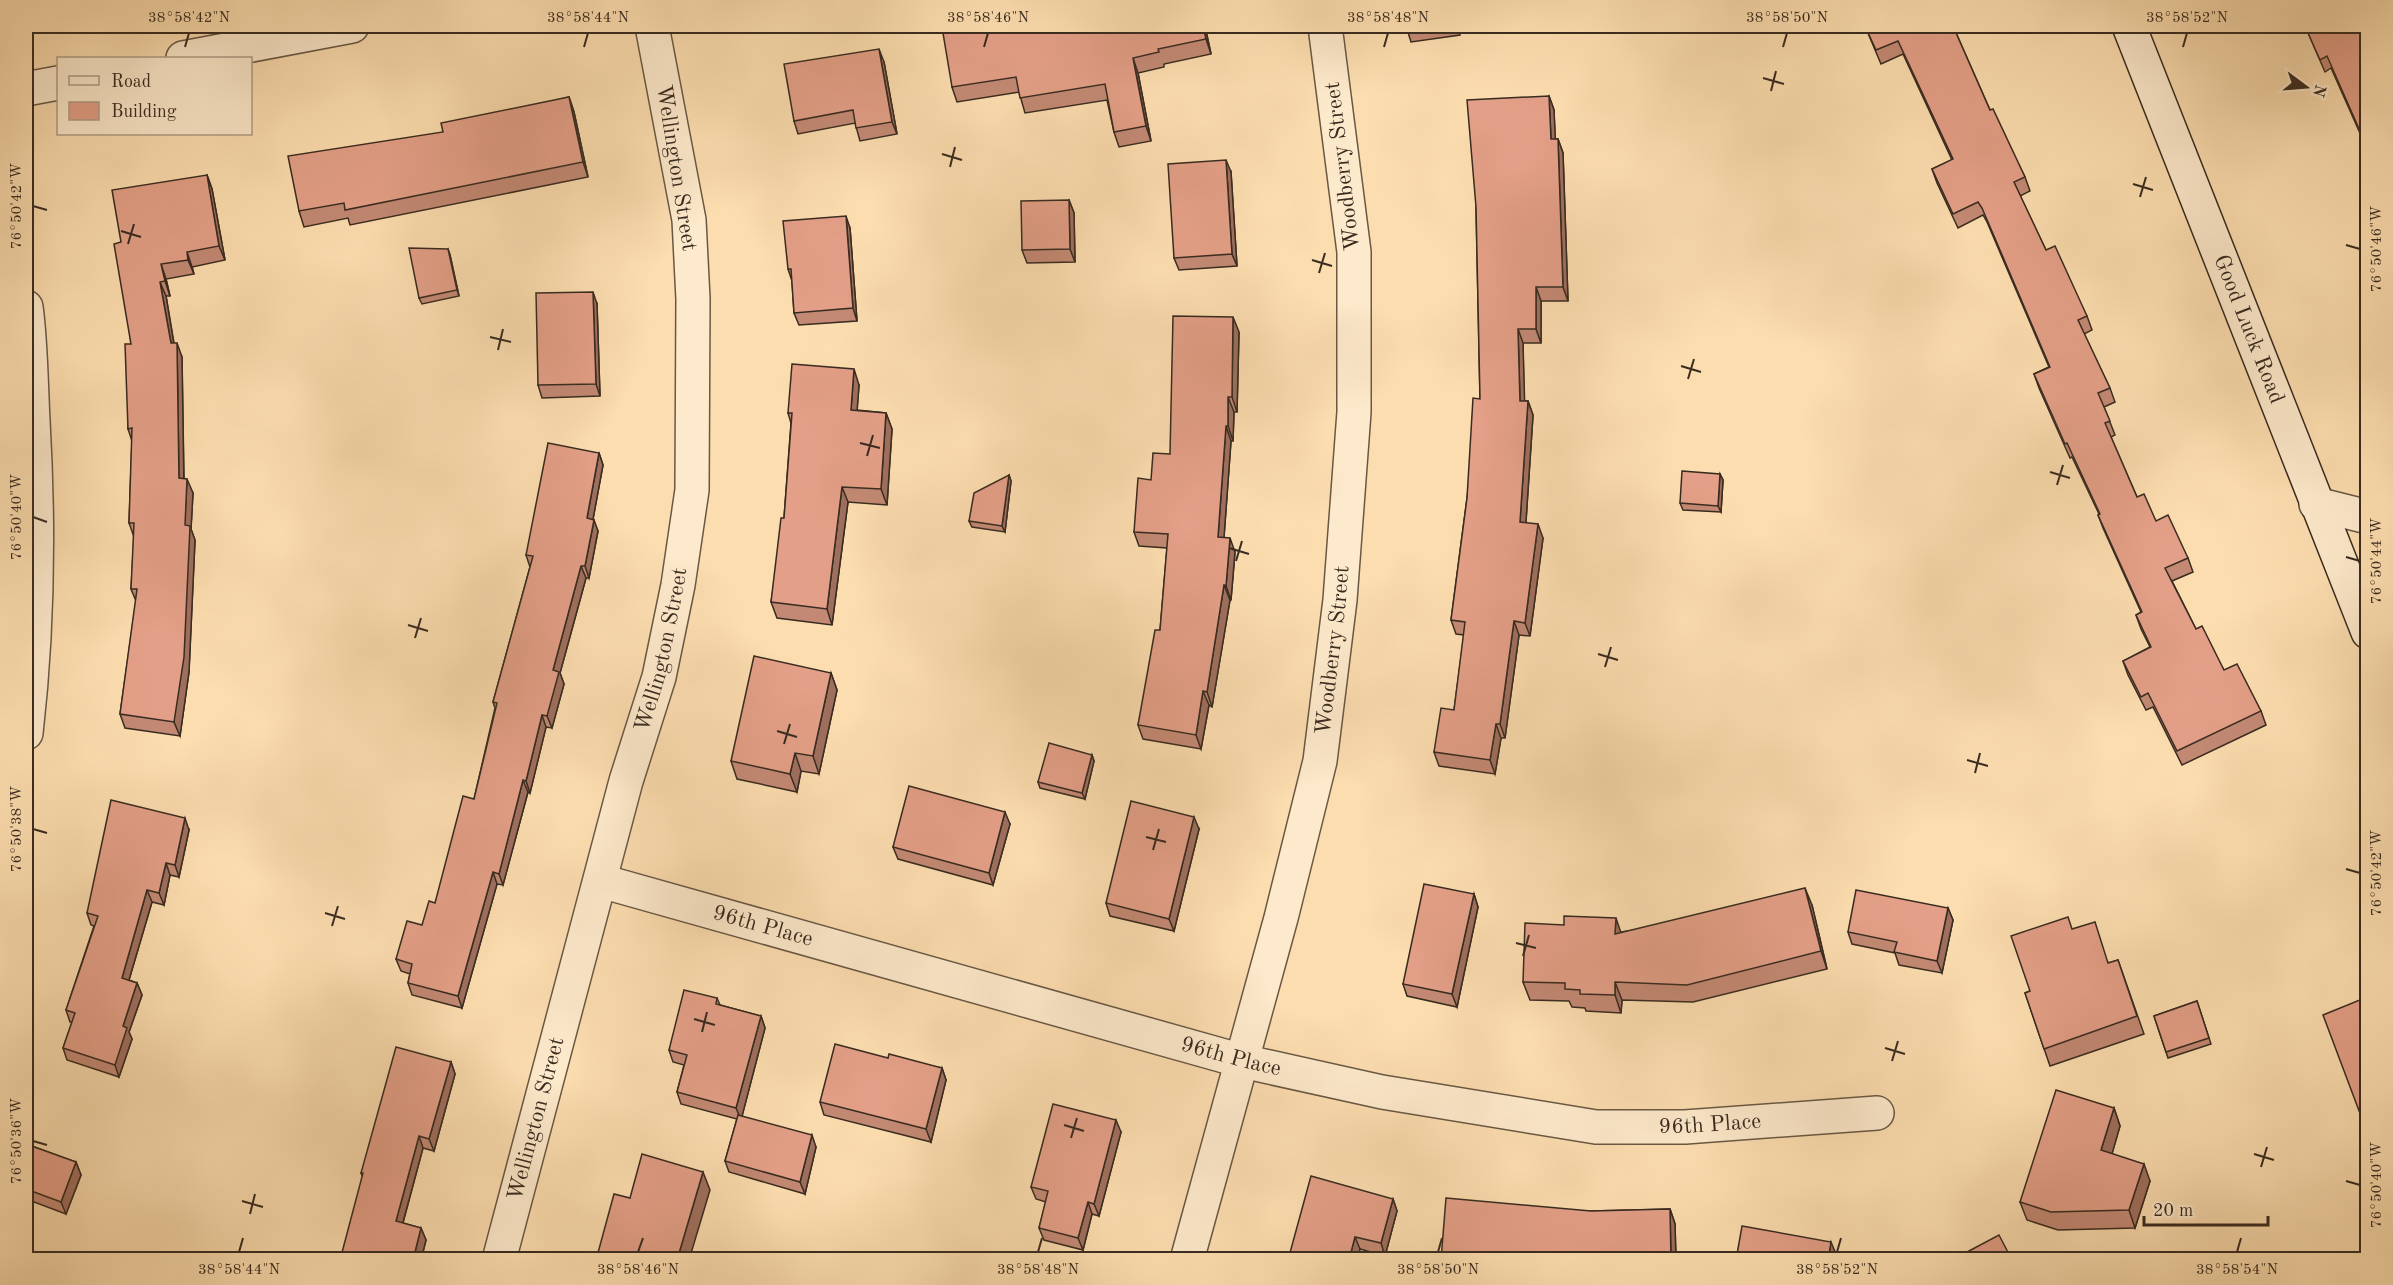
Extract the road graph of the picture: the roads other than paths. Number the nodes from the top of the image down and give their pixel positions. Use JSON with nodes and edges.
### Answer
{"nodes":[{"id":1,"x":352,"y":26,"type":"edge"},
{"id":2,"x":652,"y":26,"type":"edge"},
{"id":3,"x":1324,"y":26,"type":"edge"},
{"id":4,"x":2129,"y":26,"type":"edge"},
{"id":5,"x":188,"y":57,"type":"edge"},
{"id":6,"x":57,"y":83,"type":"edge"},
{"id":7,"x":26,"y":89,"type":"edge"},
{"id":8,"x":26,"y":307,"type":"edge"},
{"id":9,"x":2316,"y":504,"type":"junction"},
{"id":10,"x":2367,"y":517,"type":"edge"},
{"id":11,"x":2367,"y":632,"type":"edge"},
{"id":12,"x":26,"y":733,"type":"edge"},
{"id":13,"x":601,"y":881,"type":"junction"},
{"id":14,"x":1242,"y":1061,"type":"junction"},
{"id":15,"x":1876,"y":1113,"type":"dead end"},
{"id":16,"x":499,"y":1260,"type":"edge"},
{"id":17,"x":1187,"y":1260,"type":"edge"}],
"edges":[{"from":1,"to":5,"type":"street"},
{"from":2,"to":13,"type":"street","name":"Wellington Street"},
{"from":3,"to":14,"type":"street","name":"Woodberry Street"},
{"from":4,"to":9,"type":"street","name":"Good Luck Road"},
{"from":6,"to":7,"type":"street"},
{"from":8,"to":12,"type":"street"},
{"from":9,"to":10,"type":"street"},
{"from":9,"to":11,"type":"street","name":"Good Luck Road"},
{"from":13,"to":14,"type":"street","name":"96th Place"},
{"from":13,"to":16,"type":"street","name":"Wellington Street"},
{"from":14,"to":15,"type":"street","name":"96th Place"},
{"from":14,"to":17,"type":"street","name":"Woodberry Street"}]}
